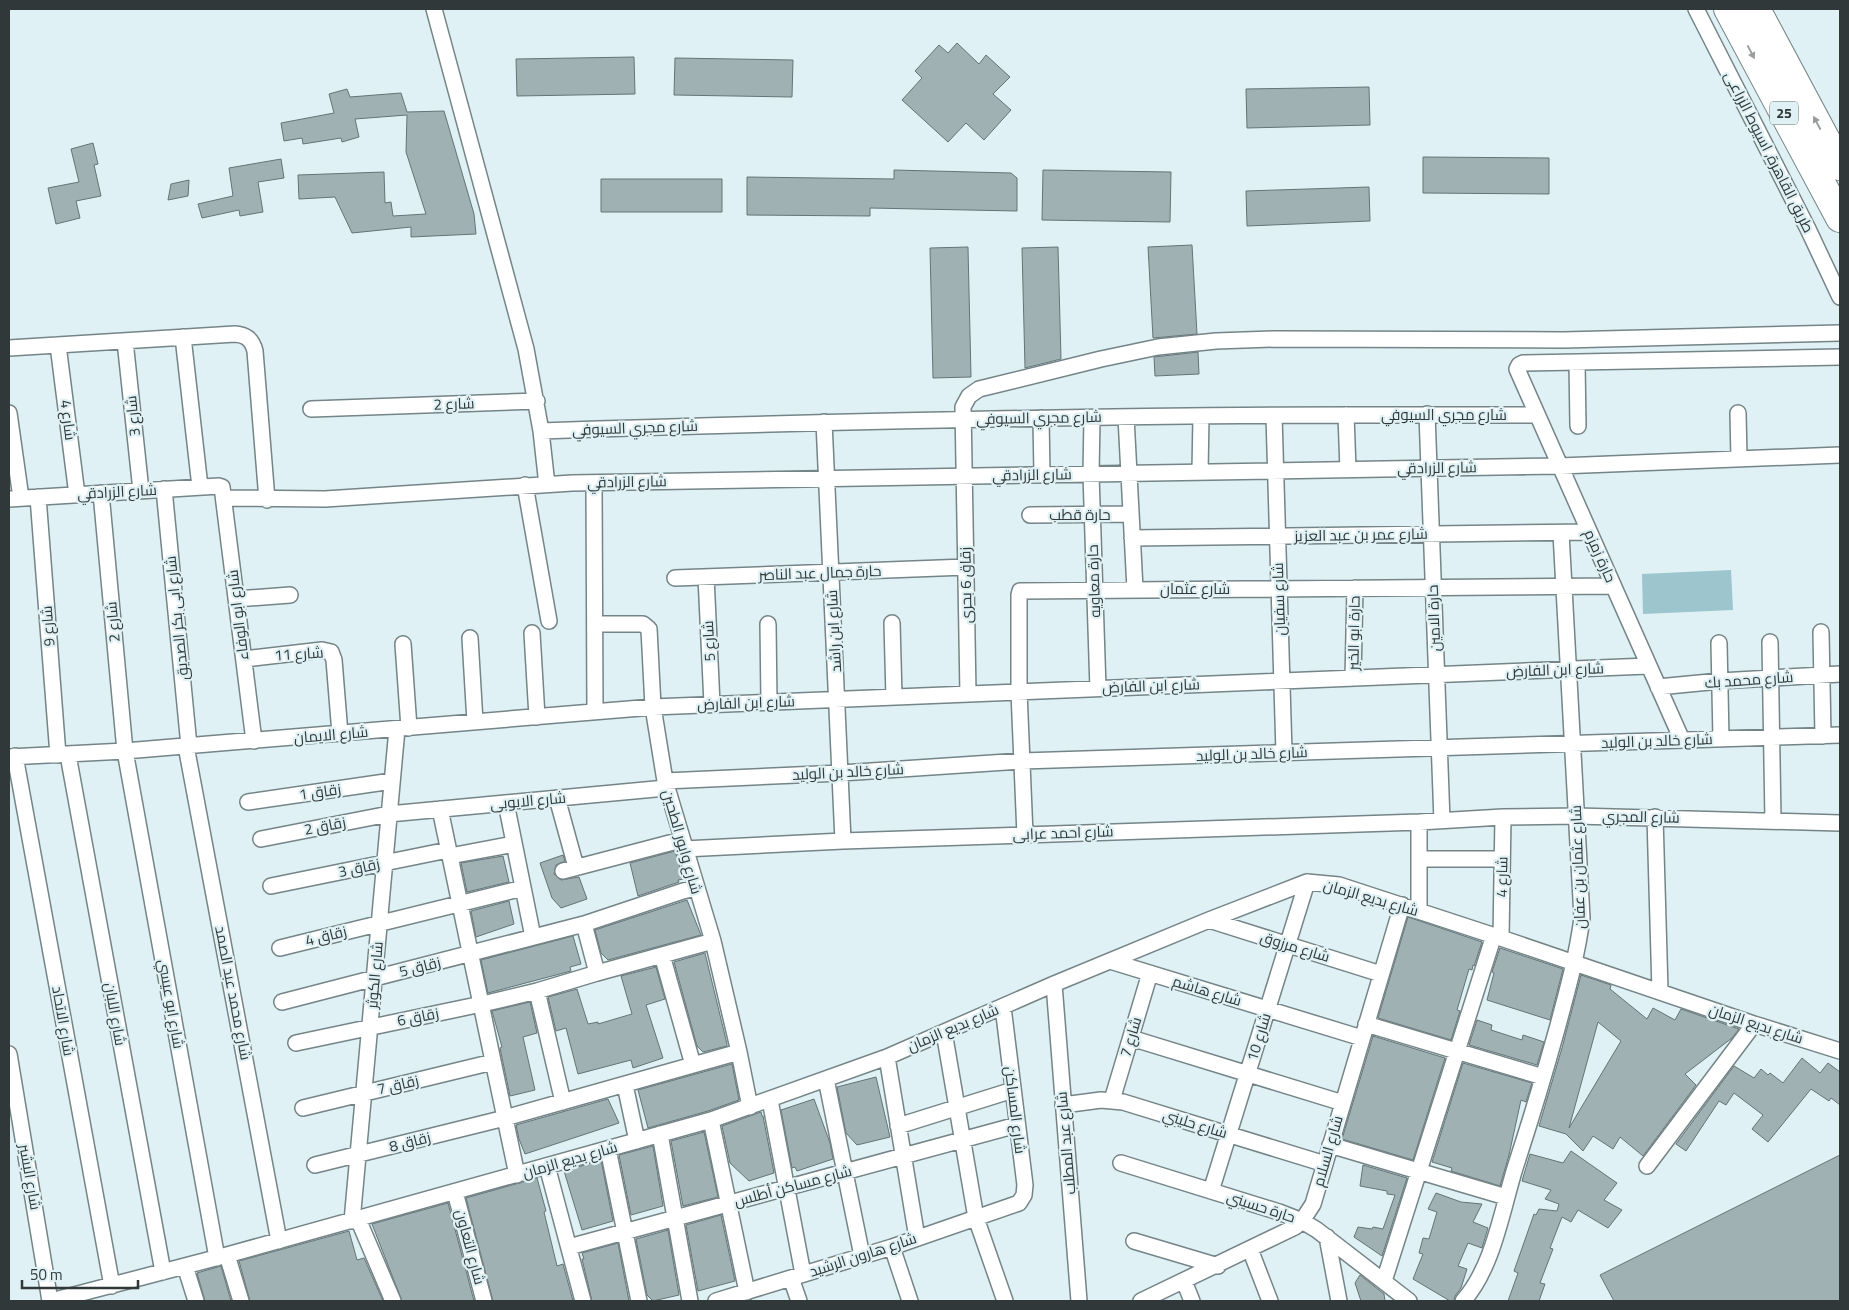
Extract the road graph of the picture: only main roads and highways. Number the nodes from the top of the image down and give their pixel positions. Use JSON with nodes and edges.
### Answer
{"nodes":[{"id":1,"x":1728,"y":9,"type":"edge"},
{"id":2,"x":1756,"y":9,"type":"edge"},
{"id":3,"x":1840,"y":166,"type":"edge"},
{"id":4,"x":1840,"y":218,"type":"edge"}],
"edges":[{"from":1,"to":4,"type":"highway","name":"طريق القاهرة, اسيوط الزراعى","number":"25","one_way":true},
{"from":3,"to":2,"type":"highway","number":"25","one_way":true}]}
